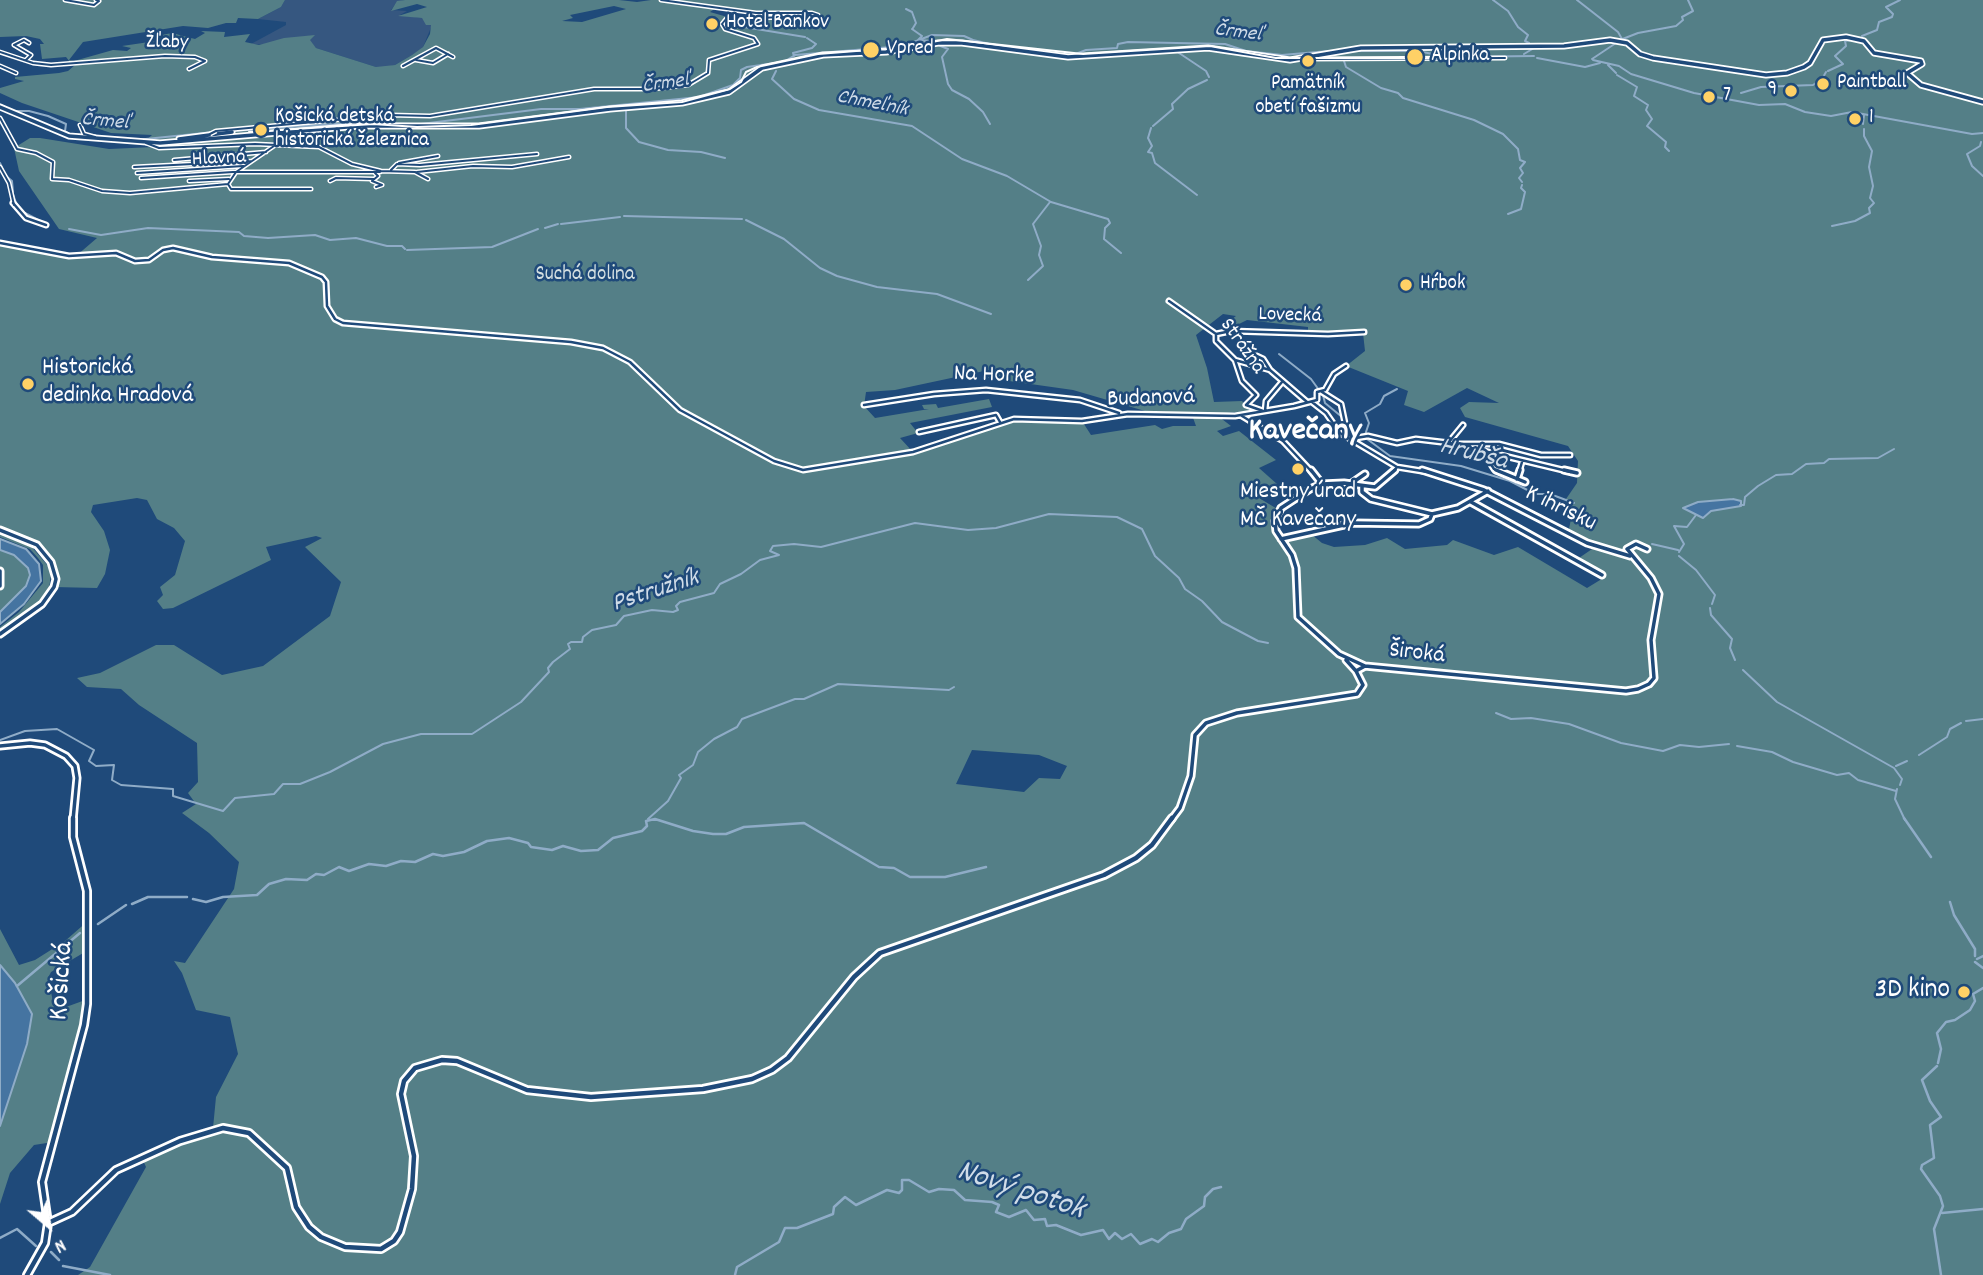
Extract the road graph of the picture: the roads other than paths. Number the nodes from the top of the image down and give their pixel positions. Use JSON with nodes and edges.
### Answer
{"nodes":[{"id":1,"x":65,"y":0,"type":"edge"},
{"id":2,"x":96,"y":0,"type":"edge"},
{"id":3,"x":661,"y":0,"type":"edge"},
{"id":4,"x":29,"y":43,"type":"dead end"},
{"id":5,"x":0,"y":52,"type":"edge"},
{"id":6,"x":448,"y":54,"type":"junction"},
{"id":7,"x":453,"y":57,"type":"dead end"},
{"id":8,"x":1505,"y":58,"type":"dead end"},
{"id":9,"x":109,"y":59,"type":"junction"},
{"id":10,"x":1307,"y":59,"type":"junction"},
{"id":11,"x":24,"y":60,"type":"junction"},
{"id":12,"x":414,"y":60,"type":"junction"},
{"id":13,"x":117,"y":62,"type":"dead end"},
{"id":14,"x":0,"y":66,"type":"edge"},
{"id":15,"x":403,"y":66,"type":"dead end"},
{"id":16,"x":189,"y":69,"type":"dead end"},
{"id":17,"x":16,"y":73,"type":"dead end"},
{"id":18,"x":1983,"y":102,"type":"edge"},
{"id":19,"x":1,"y":109,"type":"edge"},
{"id":20,"x":0,"y":118,"type":"edge"},
{"id":21,"x":80,"y":125,"type":"dead end"},
{"id":22,"x":246,"y":134,"type":"junction"},
{"id":23,"x":208,"y":135,"type":"junction"},
{"id":24,"x":92,"y":138,"type":"junction"},
{"id":25,"x":114,"y":139,"type":"junction"},
{"id":26,"x":136,"y":139,"type":"dead end"},
{"id":27,"x":186,"y":140,"type":"junction"},
{"id":28,"x":146,"y":143,"type":"junction"},
{"id":29,"x":276,"y":145,"type":"junction"},
{"id":30,"x":268,"y":152,"type":"junction"},
{"id":31,"x":537,"y":154,"type":"dead end"},
{"id":32,"x":438,"y":156,"type":"dead end"},
{"id":33,"x":569,"y":157,"type":"dead end"},
{"id":34,"x":174,"y":160,"type":"dead end"},
{"id":35,"x":254,"y":160,"type":"junction"},
{"id":36,"x":467,"y":160,"type":"junction"},
{"id":37,"x":397,"y":164,"type":"junction"},
{"id":38,"x":245,"y":166,"type":"junction"},
{"id":39,"x":473,"y":166,"type":"junction"},
{"id":40,"x":0,"y":167,"type":"edge"},
{"id":41,"x":134,"y":167,"type":"dead end"},
{"id":42,"x":390,"y":171,"type":"junction"},
{"id":43,"x":236,"y":172,"type":"junction"},
{"id":44,"x":383,"y":172,"type":"junction"},
{"id":45,"x":415,"y":172,"type":"junction"},
{"id":46,"x":137,"y":173,"type":"dead end"},
{"id":47,"x":375,"y":173,"type":"junction"},
{"id":48,"x":141,"y":178,"type":"dead end"},
{"id":49,"x":229,"y":179,"type":"junction"},
{"id":50,"x":374,"y":179,"type":"junction"},
{"id":51,"x":428,"y":179,"type":"dead end"},
{"id":52,"x":189,"y":181,"type":"dead end"},
{"id":53,"x":330,"y":181,"type":"dead end"},
{"id":54,"x":228,"y":184,"type":"junction"},
{"id":55,"x":376,"y":187,"type":"dead end"},
{"id":56,"x":311,"y":189,"type":"dead end"},
{"id":57,"x":46,"y":225,"type":"dead end"},
{"id":58,"x":0,"y":243,"type":"edge"},
{"id":59,"x":1169,"y":301,"type":"dead end"},
{"id":60,"x":1364,"y":332,"type":"dead end"},
{"id":61,"x":1216,"y":334,"type":"junction"},
{"id":62,"x":1248,"y":352,"type":"dead end"},
{"id":63,"x":1235,"y":360,"type":"junction"},
{"id":64,"x":1346,"y":366,"type":"dead end"},
{"id":65,"x":1270,"y":370,"type":"junction"},
{"id":66,"x":1282,"y":382,"type":"junction"},
{"id":67,"x":1322,"y":392,"type":"junction"},
{"id":68,"x":1310,"y":403,"type":"junction"},
{"id":69,"x":864,"y":405,"type":"dead end"},
{"id":70,"x":1264,"y":411,"type":"junction"},
{"id":71,"x":1121,"y":415,"type":"junction"},
{"id":72,"x":1240,"y":415,"type":"junction"},
{"id":73,"x":1000,"y":422,"type":"junction"},
{"id":74,"x":1463,"y":425,"type":"dead end"},
{"id":75,"x":919,"y":432,"type":"dead end"},
{"id":76,"x":1350,"y":439,"type":"junction"},
{"id":77,"x":1449,"y":442,"type":"junction"},
{"id":78,"x":1458,"y":444,"type":"junction"},
{"id":79,"x":1483,"y":452,"type":"junction"},
{"id":80,"x":1570,"y":455,"type":"dead end"},
{"id":81,"x":1522,"y":462,"type":"junction"},
{"id":82,"x":1397,"y":467,"type":"junction"},
{"id":83,"x":1577,"y":473,"type":"dead end"},
{"id":84,"x":1365,"y":474,"type":"dead end"},
{"id":85,"x":1517,"y":479,"type":"junction"},
{"id":86,"x":1525,"y":482,"type":"dead end"},
{"id":87,"x":1322,"y":484,"type":"junction"},
{"id":88,"x":1352,"y":484,"type":"junction"},
{"id":89,"x":1362,"y":486,"type":"junction"},
{"id":90,"x":1488,"y":491,"type":"junction"},
{"id":91,"x":1471,"y":502,"type":"junction"},
{"id":92,"x":1432,"y":514,"type":"junction"},
{"id":93,"x":0,"y":530,"type":"edge"},
{"id":94,"x":1281,"y":540,"type":"junction"},
{"id":95,"x":1647,"y":549,"type":"dead end"},
{"id":96,"x":1630,"y":556,"type":"junction"},
{"id":97,"x":0,"y":571,"type":"edge"},
{"id":98,"x":1602,"y":575,"type":"dead end"},
{"id":99,"x":0,"y":586,"type":"edge"},
{"id":100,"x":0,"y":634,"type":"edge"},
{"id":101,"x":1344,"y":657,"type":"junction"},
{"id":102,"x":1365,"y":666,"type":"junction"},
{"id":103,"x":1356,"y":671,"type":"junction"},
{"id":104,"x":0,"y":746,"type":"edge"},
{"id":105,"x":48,"y":1223,"type":"junction"},
{"id":106,"x":27,"y":1275,"type":"edge"}],
"edges":[{"from":1,"to":2,"type":"street"},
{"from":3,"to":23,"type":"street","bridge":true},
{"from":4,"to":11,"type":"street"},
{"from":5,"to":11,"type":"street","name":"Žľaby"},
{"from":6,"to":7,"type":"street"},
{"from":6,"to":12,"type":"street"},
{"from":6,"to":12,"type":"street"},
{"from":8,"to":10,"type":"street"},
{"from":9,"to":11,"type":"street","name":"Žľaby"},
{"from":9,"to":13,"type":"street","name":"Žľaby"},
{"from":9,"to":16,"type":"street","name":"Žľaby"},
{"from":10,"to":18,"type":"main road"},
{"from":10,"to":22,"type":"main road"},
{"from":12,"to":15,"type":"street"},
{"from":14,"to":17,"type":"street"},
{"from":19,"to":24,"type":"main road"},
{"from":20,"to":54,"type":"street"},
{"from":21,"to":24,"type":"street"},
{"from":22,"to":23,"type":"main road"},
{"from":22,"to":27,"type":"main road"},
{"from":23,"to":27,"type":"main road"},
{"from":24,"to":25,"type":"main road"},
{"from":25,"to":26,"type":"street"},
{"from":25,"to":28,"type":"main road"},
{"from":27,"to":28,"type":"main road"},
{"from":28,"to":29,"type":"street"},
{"from":29,"to":30,"type":"street"},
{"from":29,"to":44,"type":"street"},
{"from":30,"to":34,"type":"street"},
{"from":30,"to":35,"type":"street"},
{"from":31,"to":36,"type":"street"},
{"from":32,"to":37,"type":"street"},
{"from":33,"to":39,"type":"street","name":"Hlavná"},
{"from":35,"to":38,"type":"street"},
{"from":35,"to":41,"type":"street"},
{"from":36,"to":37,"type":"street"},
{"from":36,"to":39,"type":"street"},
{"from":37,"to":42,"type":"street"},
{"from":38,"to":43,"type":"street"},
{"from":38,"to":46,"type":"street"},
{"from":39,"to":45,"type":"street","name":"Hlavná"},
{"from":40,"to":57,"type":"street"},
{"from":42,"to":44,"type":"street","name":"Hlavná"},
{"from":42,"to":45,"type":"street","name":"Hlavná"},
{"from":43,"to":47,"type":"street","name":"Hlavná"},
{"from":43,"to":48,"type":"street","name":"Hlavná"},
{"from":43,"to":49,"type":"street"},
{"from":44,"to":47,"type":"street","name":"Hlavná"},
{"from":45,"to":51,"type":"street"},
{"from":47,"to":50,"type":"street"},
{"from":49,"to":52,"type":"street"},
{"from":49,"to":54,"type":"street"},
{"from":50,"to":53,"type":"street"},
{"from":50,"to":55,"type":"street"},
{"from":54,"to":56,"type":"street"},
{"from":58,"to":73,"type":"street","name":"Budanová"},
{"from":59,"to":61,"type":"street","name":"Strážna"},
{"from":60,"to":61,"type":"street","name":"Lovecká"},
{"from":61,"to":63,"type":"street","name":"Strážna"},
{"from":62,"to":65,"type":"street"},
{"from":63,"to":65,"type":"street"},
{"from":63,"to":70,"type":"street","name":"Strážna"},
{"from":64,"to":67,"type":"street"},
{"from":65,"to":66,"type":"street"},
{"from":66,"to":68,"type":"street"},
{"from":66,"to":70,"type":"street"},
{"from":67,"to":68,"type":"street"},
{"from":67,"to":76,"type":"street"},
{"from":68,"to":70,"type":"street","name":"Budanová"},
{"from":68,"to":76,"type":"street"},
{"from":69,"to":71,"type":"street","name":"Na Horke"},
{"from":70,"to":72,"type":"street","name":"Budanová"},
{"from":71,"to":72,"type":"street","name":"Budanová"},
{"from":71,"to":73,"type":"street","name":"Budanová"},
{"from":72,"to":87,"type":"street"},
{"from":73,"to":75,"type":"street"},
{"from":74,"to":77,"type":"street"},
{"from":76,"to":77,"type":"street"},
{"from":76,"to":82,"type":"street"},
{"from":77,"to":78,"type":"street"},
{"from":78,"to":79,"type":"street"},
{"from":78,"to":80,"type":"street"},
{"from":79,"to":81,"type":"street"},
{"from":79,"to":85,"type":"street"},
{"from":81,"to":83,"type":"street"},
{"from":81,"to":85,"type":"street"},
{"from":82,"to":89,"type":"street"},
{"from":82,"to":90,"type":"street","name":"K ihrisku"},
{"from":84,"to":88,"type":"street"},
{"from":85,"to":86,"type":"street"},
{"from":87,"to":88,"type":"street"},
{"from":87,"to":94,"type":"street","name":"Široká"},
{"from":88,"to":89,"type":"street"},
{"from":89,"to":92,"type":"street"},
{"from":90,"to":91,"type":"street"},
{"from":90,"to":96,"type":"street","name":"K ihrisku"},
{"from":91,"to":92,"type":"street"},
{"from":91,"to":98,"type":"street"},
{"from":92,"to":94,"type":"street"},
{"from":93,"to":100,"type":"street"},
{"from":94,"to":101,"type":"street","name":"Široká"},
{"from":95,"to":96,"type":"street"},
{"from":96,"to":102,"type":"street","name":"Široká"},
{"from":97,"to":99,"type":"street"},
{"from":101,"to":102,"type":"street","name":"Široká"},
{"from":101,"to":103,"type":"street"},
{"from":102,"to":103,"type":"street"},
{"from":103,"to":105,"type":"street"},
{"from":104,"to":105,"type":"street","name":"Košická"},
{"from":105,"to":106,"type":"street","name":"Košická"}]}
